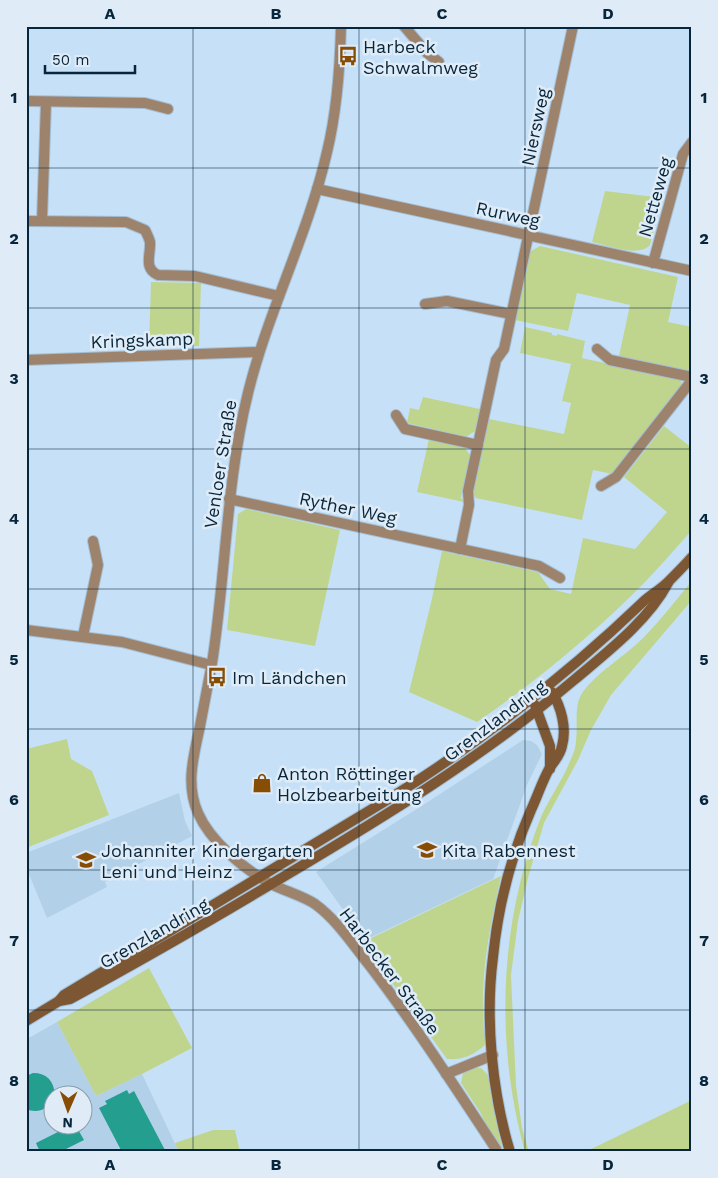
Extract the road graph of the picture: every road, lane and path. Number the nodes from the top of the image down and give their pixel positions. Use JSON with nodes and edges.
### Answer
{"nodes":[{"id":1,"x":341,"y":26,"type":"edge"},
{"id":2,"x":404,"y":26,"type":"edge"},
{"id":3,"x":573,"y":26,"type":"edge"},
{"id":4,"x":439,"y":62,"type":"dead end"},
{"id":5,"x":26,"y":102,"type":"edge"},
{"id":6,"x":46,"y":102,"type":"junction"},
{"id":7,"x":168,"y":109,"type":"dead end"},
{"id":8,"x":692,"y":142,"type":"edge"},
{"id":9,"x":317,"y":189,"type":"junction"},
{"id":10,"x":42,"y":220,"type":"junction"},
{"id":11,"x":26,"y":221,"type":"edge"},
{"id":12,"x":528,"y":234,"type":"junction"},
{"id":13,"x":653,"y":263,"type":"junction"},
{"id":14,"x":692,"y":271,"type":"edge"},
{"id":15,"x":279,"y":296,"type":"junction"},
{"id":16,"x":425,"y":304,"type":"dead end"},
{"id":17,"x":511,"y":314,"type":"junction"},
{"id":18,"x":597,"y":349,"type":"dead end"},
{"id":19,"x":259,"y":352,"type":"junction"},
{"id":20,"x":26,"y":360,"type":"edge"},
{"id":21,"x":692,"y":379,"type":"edge"},
{"id":22,"x":396,"y":415,"type":"dead end"},
{"id":23,"x":478,"y":445,"type":"junction"},
{"id":24,"x":601,"y":486,"type":"dead end"},
{"id":25,"x":229,"y":499,"type":"junction"},
{"id":26,"x":93,"y":541,"type":"dead end"},
{"id":27,"x":460,"y":549,"type":"junction"},
{"id":28,"x":692,"y":557,"type":"edge"},
{"id":29,"x":560,"y":578,"type":"dead end"},
{"id":30,"x":668,"y":583,"type":"junction"},
{"id":31,"x":26,"y":630,"type":"edge"},
{"id":32,"x":82,"y":636,"type":"junction"},
{"id":33,"x":211,"y":665,"type":"junction"},
{"id":34,"x":549,"y":686,"type":"junction"},
{"id":35,"x":555,"y":696,"type":"junction"},
{"id":36,"x":533,"y":699,"type":"junction"},
{"id":37,"x":538,"y":710,"type":"junction"},
{"id":38,"x":550,"y":769,"type":"junction"},
{"id":39,"x":260,"y":877,"type":"junction"},
{"id":40,"x":271,"y":884,"type":"junction"},
{"id":41,"x":58,"y":1002,"type":"junction"},
{"id":42,"x":26,"y":1021,"type":"edge"},
{"id":43,"x":492,"y":1055,"type":"junction"},
{"id":44,"x":446,"y":1074,"type":"junction"},
{"id":45,"x":496,"y":1149,"type":"dead end"},
{"id":46,"x":510,"y":1152,"type":"edge"}],
"edges":[{"from":1,"to":9,"type":"street","name":"Venloer Straße"},
{"from":2,"to":4,"type":"street"},
{"from":3,"to":12,"type":"street","name":"Niersweg"},
{"from":5,"to":6,"type":"street"},
{"from":6,"to":7,"type":"street"},
{"from":6,"to":10,"type":"street"},
{"from":8,"to":13,"type":"street","name":"Netteweg"},
{"from":9,"to":12,"type":"street","name":"Rurweg"},
{"from":9,"to":15,"type":"street","name":"Venloer Straße"},
{"from":10,"to":11,"type":"street"},
{"from":10,"to":15,"type":"street"},
{"from":12,"to":13,"type":"street","name":"Rurweg"},
{"from":12,"to":17,"type":"street"},
{"from":13,"to":14,"type":"street","name":"Rurweg"},
{"from":15,"to":19,"type":"street","name":"Venloer Straße"},
{"from":16,"to":17,"type":"street"},
{"from":17,"to":23,"type":"street"},
{"from":18,"to":21,"type":"street"},
{"from":19,"to":20,"type":"street","name":"Kringskamp"},
{"from":19,"to":25,"type":"street","name":"Venloer Straße"},
{"from":21,"to":24,"type":"street"},
{"from":22,"to":23,"type":"street"},
{"from":23,"to":27,"type":"street"},
{"from":25,"to":27,"type":"street","name":"Ryther Weg"},
{"from":25,"to":33,"type":"street","name":"Venloer Straße"},
{"from":26,"to":32,"type":"street"},
{"from":27,"to":29,"type":"street","name":"Ryther Weg"},
{"from":28,"to":30,"type":"main road","name":"Grenzlandring"},
{"from":30,"to":34,"type":"main road","name":"Grenzlandring"},
{"from":30,"to":35,"type":"main road","name":"Grenzlandring"},
{"from":31,"to":32,"type":"street"},
{"from":32,"to":33,"type":"street"},
{"from":33,"to":39,"type":"street","name":"Venloer Straße"},
{"from":34,"to":35,"type":"main road"},
{"from":34,"to":36,"type":"main road","name":"Grenzlandring"},
{"from":35,"to":37,"type":"main road","name":"Grenzlandring"},
{"from":35,"to":38,"type":"main road"},
{"from":36,"to":37,"type":"main road"},
{"from":36,"to":39,"type":"main road","name":"Grenzlandring"},
{"from":37,"to":38,"type":"main road"},
{"from":37,"to":40,"type":"main road","name":"Grenzlandring"},
{"from":38,"to":43,"type":"main road"},
{"from":39,"to":40,"type":"street","name":"Venloer Straße"},
{"from":39,"to":41,"type":"main road","name":"Grenzlandring"},
{"from":40,"to":41,"type":"main road","name":"Grenzlandring"},
{"from":40,"to":44,"type":"street","name":"Harbecker Straße"},
{"from":41,"to":42,"type":"main road","name":"Grenzlandring"},
{"from":43,"to":44,"type":"street"},
{"from":43,"to":46,"type":"main road"},
{"from":44,"to":45,"type":"street","name":"Harbecker Straße"}]}
